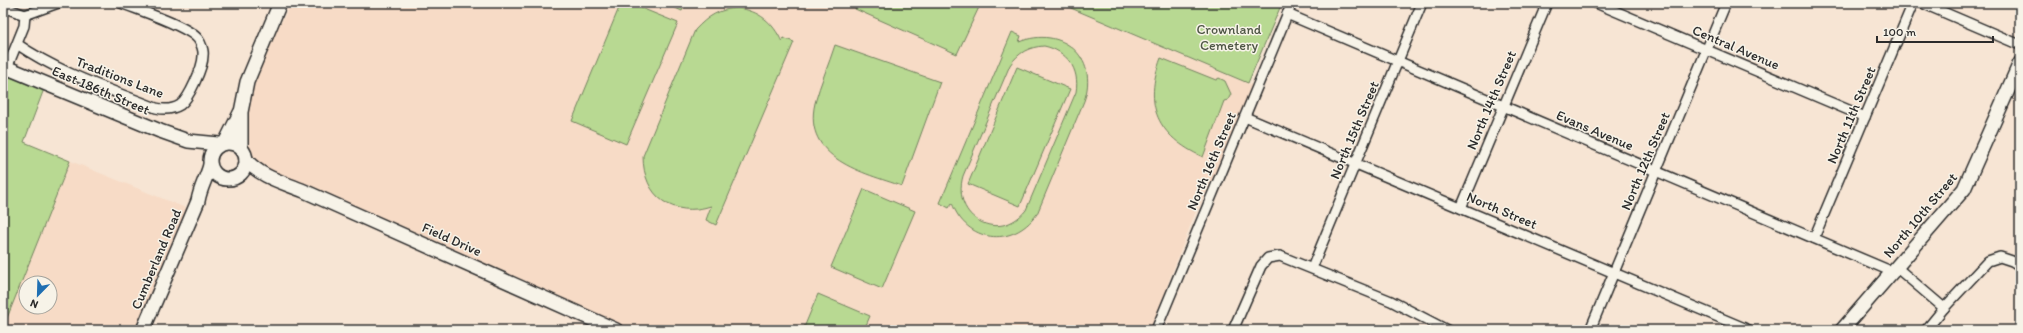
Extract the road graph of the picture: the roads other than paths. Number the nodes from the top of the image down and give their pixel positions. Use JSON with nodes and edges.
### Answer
{"nodes":[{"id":1,"x":58,"y":3,"type":"edge"},
{"id":2,"x":121,"y":3,"type":"edge"},
{"id":3,"x":280,"y":3,"type":"edge"},
{"id":4,"x":1292,"y":3,"type":"edge"},
{"id":5,"x":1422,"y":3,"type":"edge"},
{"id":6,"x":1547,"y":3,"type":"edge"},
{"id":7,"x":1596,"y":3,"type":"edge"},
{"id":8,"x":1726,"y":3,"type":"edge"},
{"id":9,"x":1913,"y":3,"type":"edge"},
{"id":10,"x":1922,"y":3,"type":"edge"},
{"id":11,"x":3,"y":7,"type":"edge"},
{"id":12,"x":1287,"y":14,"type":"junction"},
{"id":13,"x":25,"y":15,"type":"junction"},
{"id":14,"x":17,"y":44,"type":"junction"},
{"id":15,"x":2020,"y":45,"type":"edge"},
{"id":16,"x":1706,"y":50,"type":"junction"},
{"id":17,"x":1398,"y":61,"type":"junction"},
{"id":18,"x":2020,"y":63,"type":"edge"},
{"id":19,"x":5,"y":67,"type":"edge"},
{"id":20,"x":2016,"y":82,"type":"edge"},
{"id":21,"x":1504,"y":106,"type":"junction"},
{"id":22,"x":241,"y":112,"type":"junction"},
{"id":23,"x":1245,"y":117,"type":"junction"},
{"id":24,"x":1865,"y":117,"type":"junction"},
{"id":25,"x":188,"y":141,"type":"junction"},
{"id":26,"x":222,"y":144,"type":"junction"},
{"id":27,"x":244,"y":154,"type":"junction"},
{"id":28,"x":210,"y":162,"type":"junction"},
{"id":29,"x":1356,"y":164,"type":"junction"},
{"id":30,"x":1656,"y":171,"type":"junction"},
{"id":31,"x":233,"y":178,"type":"junction"},
{"id":32,"x":273,"y":180,"type":"junction"},
{"id":33,"x":198,"y":201,"type":"junction"},
{"id":34,"x":1461,"y":208,"type":"junction"},
{"id":35,"x":1814,"y":238,"type":"junction"},
{"id":36,"x":2020,"y":266,"type":"edge"},
{"id":37,"x":1312,"y":268,"type":"junction"},
{"id":38,"x":1895,"y":270,"type":"junction"},
{"id":39,"x":1614,"y":273,"type":"junction"},
{"id":40,"x":1944,"y":308,"type":"junction"},
{"id":41,"x":143,"y":330,"type":"edge"},
{"id":42,"x":616,"y":330,"type":"edge"},
{"id":43,"x":1156,"y":330,"type":"edge"},
{"id":44,"x":1234,"y":330,"type":"edge"},
{"id":45,"x":1447,"y":330,"type":"edge"},
{"id":46,"x":1590,"y":330,"type":"edge"},
{"id":47,"x":1749,"y":330,"type":"edge"},
{"id":48,"x":1842,"y":330,"type":"edge"},
{"id":49,"x":1926,"y":330,"type":"edge"}],
"edges":[{"from":1,"to":13,"type":"street"},
{"from":2,"to":14,"type":"street","name":"Traditions Lane"},
{"from":3,"to":22,"type":"street"},
{"from":4,"to":12,"type":"street","name":"North 16th Street"},
{"from":5,"to":17,"type":"street","name":"North 15th Street"},
{"from":6,"to":21,"type":"street","name":"North 14th Street"},
{"from":7,"to":16,"type":"street","name":"Central Avenue"},
{"from":8,"to":16,"type":"street","name":"North 12th Street"},
{"from":9,"to":24,"type":"street","name":"North 11th Street"},
{"from":10,"to":15,"type":"street"},
{"from":11,"to":13,"type":"street"},
{"from":12,"to":17,"type":"street","name":"Evans Avenue"},
{"from":12,"to":23,"type":"street","name":"North 16th Street"},
{"from":13,"to":14,"type":"street"},
{"from":14,"to":19,"type":"street"},
{"from":16,"to":24,"type":"street","name":"Central Avenue"},
{"from":16,"to":30,"type":"street","name":"North 12th Street"},
{"from":17,"to":21,"type":"street","name":"Evans Avenue"},
{"from":17,"to":29,"type":"street","name":"North 15th Street"},
{"from":18,"to":20,"type":"street","name":"North 10th Street"},
{"from":19,"to":25,"type":"street","name":"East 186th Street"},
{"from":20,"to":38,"type":"street","name":"North 10th Street"},
{"from":21,"to":30,"type":"street","name":"Evans Avenue"},
{"from":21,"to":34,"type":"street","name":"North 14th Street"},
{"from":22,"to":26,"type":"street"},
{"from":22,"to":27,"type":"street"},
{"from":23,"to":29,"type":"street","name":"North Street"},
{"from":23,"to":43,"type":"street","name":"North 16th Street"},
{"from":24,"to":35,"type":"street","name":"North 11th Street"},
{"from":25,"to":26,"type":"street","name":"East 186th Street"},
{"from":25,"to":28,"type":"street","name":"East 186th Street"},
{"from":26,"to":27,"type":"street"},
{"from":26,"to":28,"type":"street"},
{"from":27,"to":31,"type":"street"},
{"from":27,"to":32,"type":"street"},
{"from":28,"to":31,"type":"street"},
{"from":28,"to":33,"type":"street","name":"Cumberland Road"},
{"from":29,"to":34,"type":"street","name":"North Street"},
{"from":29,"to":37,"type":"street","name":"North 15th Street"},
{"from":30,"to":35,"type":"street","name":"Evans Avenue"},
{"from":30,"to":39,"type":"street","name":"North 12th Street"},
{"from":31,"to":32,"type":"street"},
{"from":31,"to":33,"type":"street","name":"Cumberland Road"},
{"from":32,"to":42,"type":"street","name":"Field Drive"},
{"from":33,"to":41,"type":"street","name":"Cumberland Road"},
{"from":34,"to":39,"type":"street","name":"North Street"},
{"from":35,"to":38,"type":"street","name":"Evans Avenue"},
{"from":36,"to":40,"type":"street"},
{"from":37,"to":44,"type":"street"},
{"from":37,"to":45,"type":"street"},
{"from":38,"to":40,"type":"street","name":"Evans Avenue"},
{"from":38,"to":48,"type":"street","name":"North 10th Street"},
{"from":39,"to":46,"type":"street","name":"North 12th Street"},
{"from":39,"to":47,"type":"street","name":"North Street"},
{"from":40,"to":49,"type":"street"}]}
